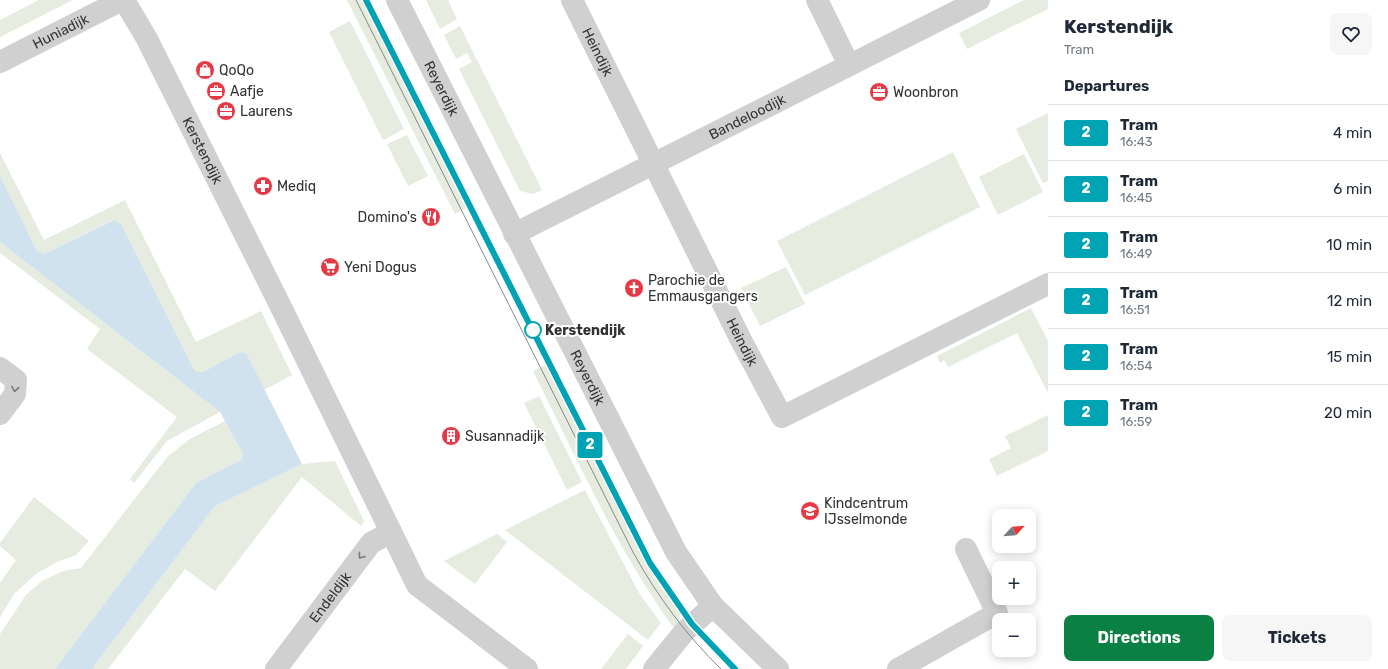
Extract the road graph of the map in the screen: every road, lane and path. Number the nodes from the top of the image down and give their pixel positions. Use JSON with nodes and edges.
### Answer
{"nodes":[{"id":1,"x":123,"y":0,"type":"edge"},
{"id":2,"x":396,"y":0,"type":"edge"},
{"id":3,"x":572,"y":0,"type":"edge"},
{"id":4,"x":817,"y":0,"type":"edge"},
{"id":5,"x":979,"y":0,"type":"edge"},
{"id":6,"x":0,"y":62,"type":"edge"},
{"id":7,"x":849,"y":65,"type":"junction"},
{"id":8,"x":654,"y":164,"type":"junction"},
{"id":9,"x":514,"y":234,"type":"junction"},
{"id":10,"x":1048,"y":284,"type":"edge"},
{"id":11,"x":0,"y":368,"type":"edge"},
{"id":12,"x":0,"y":414,"type":"edge"},
{"id":13,"x":391,"y":532,"type":"junction"},
{"id":14,"x":966,"y":549,"type":"dead end"},
{"id":15,"x":713,"y":606,"type":"junction"},
{"id":16,"x":276,"y":669,"type":"edge"},
{"id":17,"x":527,"y":669,"type":"edge"},
{"id":18,"x":654,"y":669,"type":"edge"},
{"id":19,"x":778,"y":669,"type":"edge"},
{"id":20,"x":898,"y":669,"type":"edge"}],
"edges":[{"from":1,"to":6,"type":"street","name":"Huniadijk"},
{"from":1,"to":13,"type":"street","name":"Kerstendijk"},
{"from":2,"to":9,"type":"street","name":"Reyerdijk"},
{"from":3,"to":8,"type":"street","name":"Heindijk"},
{"from":4,"to":7,"type":"street"},
{"from":5,"to":7,"type":"street","name":"Bandeloodijk"},
{"from":7,"to":8,"type":"street","name":"Bandeloodijk"},
{"from":8,"to":9,"type":"street","name":"Bandeloodijk"},
{"from":8,"to":10,"type":"street","name":"Heindijk"},
{"from":9,"to":15,"type":"street","name":"Reyerdijk"},
{"from":11,"to":12,"type":"street","one_way":true},
{"from":13,"to":16,"type":"street","name":"Endeldijk","one_way":true},
{"from":13,"to":17,"type":"street"},
{"from":14,"to":20,"type":"street"},
{"from":15,"to":18,"type":"street"},
{"from":15,"to":19,"type":"street","name":"Reyerdijk"}]}
